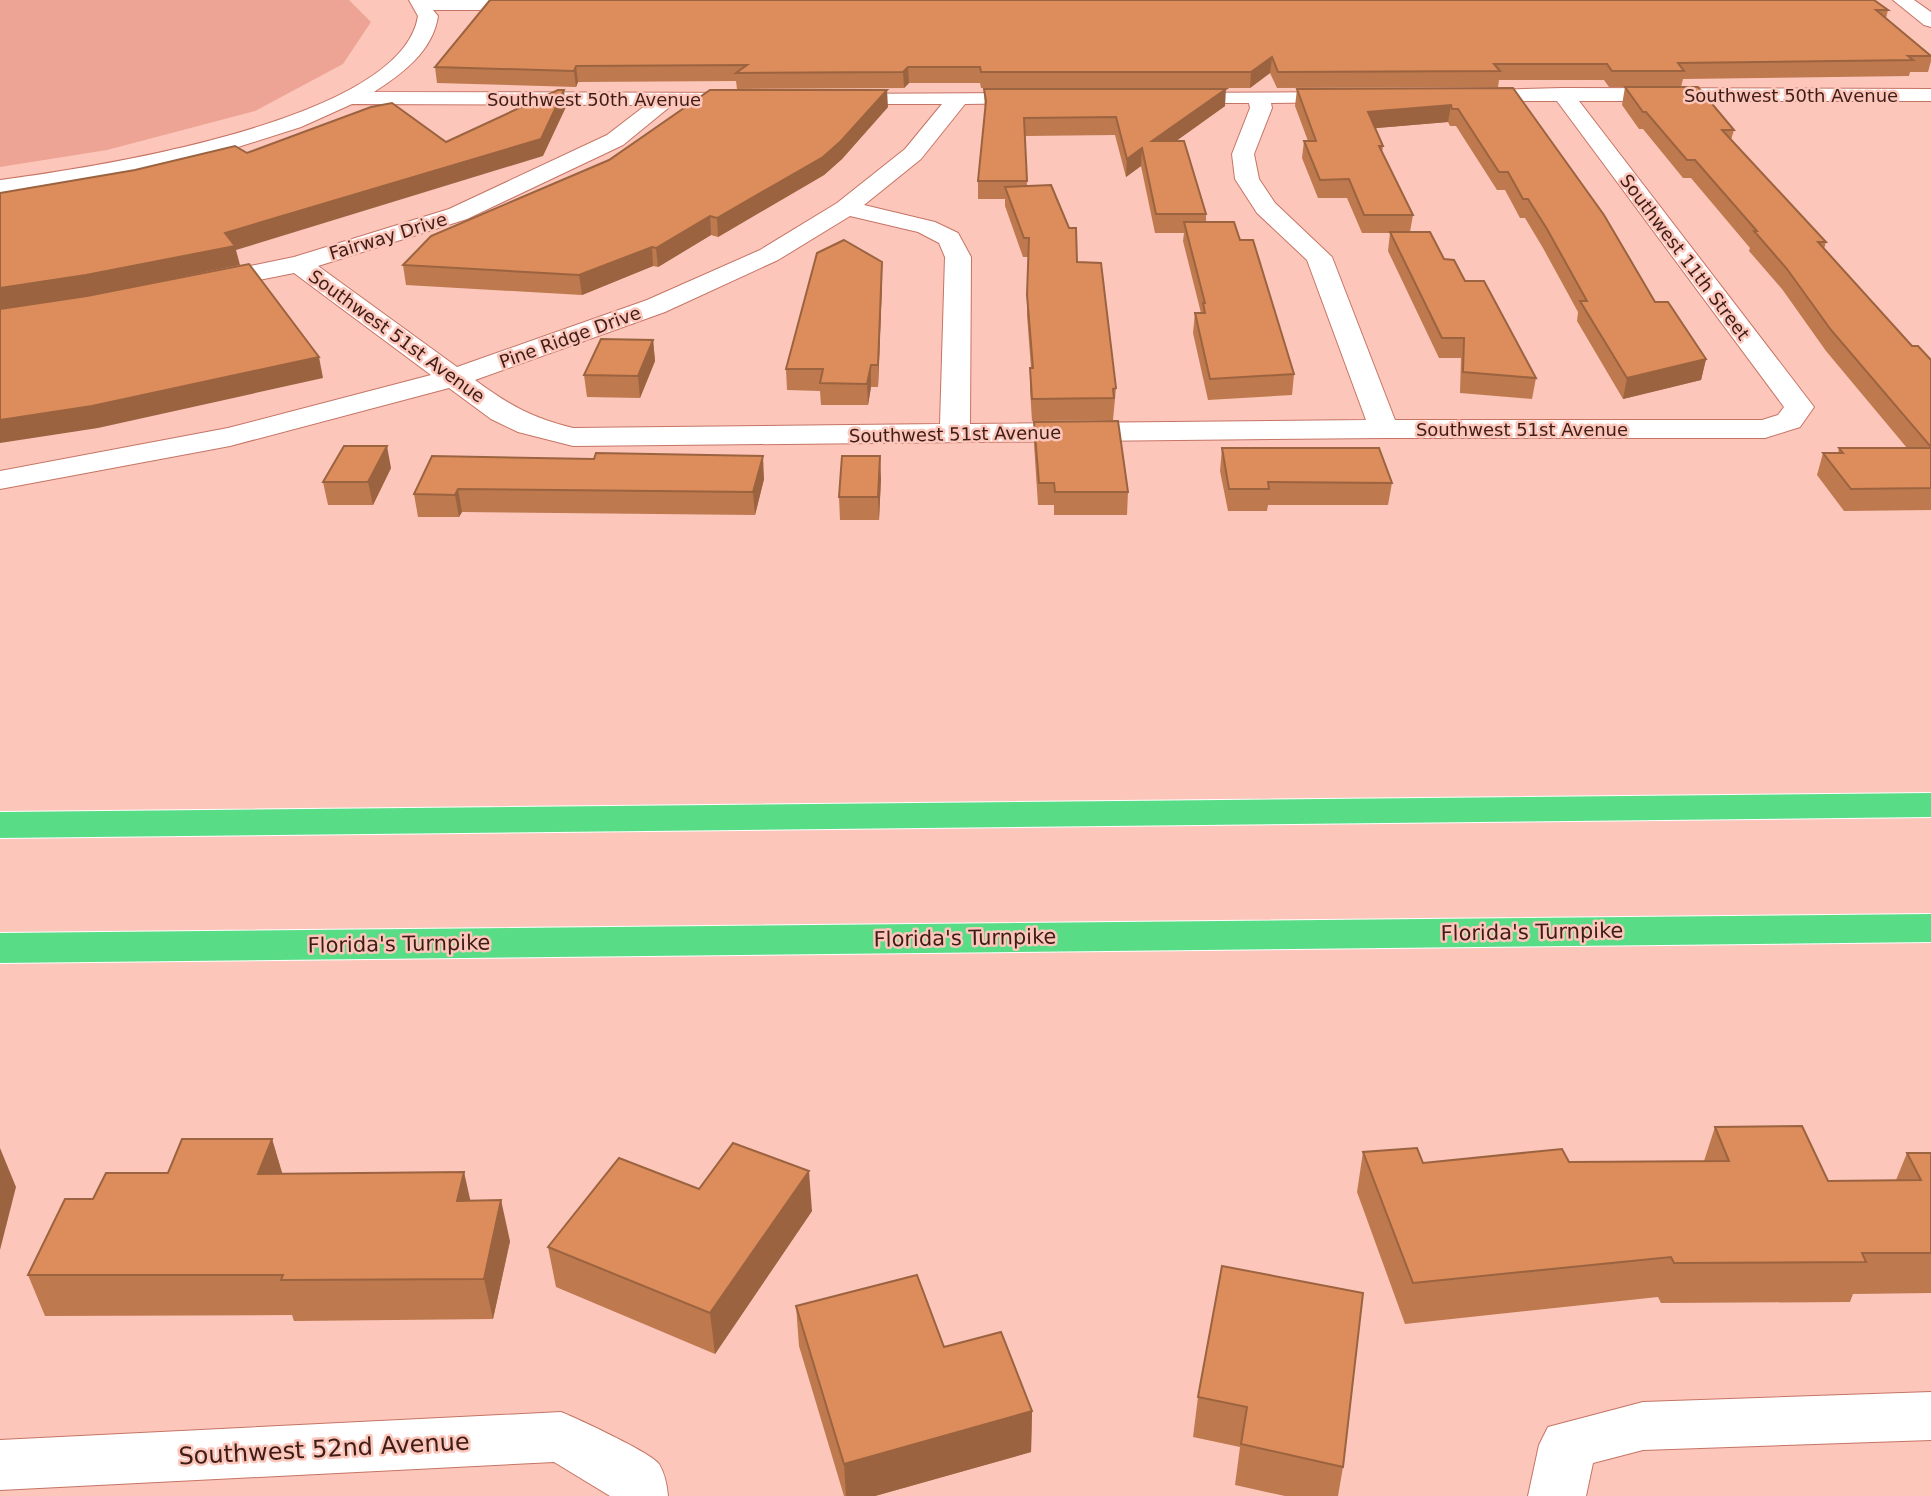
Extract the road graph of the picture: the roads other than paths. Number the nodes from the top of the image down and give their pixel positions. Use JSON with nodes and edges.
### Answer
{"nodes":[{"id":1,"x":1902,"y":0,"type":"edge"},
{"id":2,"x":420,"y":2,"type":"edge"},
{"id":3,"x":556,"y":4,"type":"edge"},
{"id":4,"x":1931,"y":21,"type":"edge"},
{"id":5,"x":1562,"y":94,"type":"junction"},
{"id":6,"x":1438,"y":95,"type":"edge"},
{"id":7,"x":1931,"y":95,"type":"edge"},
{"id":8,"x":1369,"y":96,"type":"edge"},
{"id":9,"x":1054,"y":97,"type":"edge"},
{"id":10,"x":1149,"y":97,"type":"edge"},
{"id":11,"x":1259,"y":97,"type":"junction"},
{"id":12,"x":350,"y":98,"type":"junction"},
{"id":13,"x":958,"y":98,"type":"junction"},
{"id":14,"x":667,"y":99,"type":"junction"},
{"id":15,"x":778,"y":99,"type":"edge"},
{"id":16,"x":819,"y":99,"type":"edge"},
{"id":17,"x":0,"y":187,"type":"edge"},
{"id":18,"x":846,"y":208,"type":"junction"},
{"id":19,"x":299,"y":264,"type":"junction"},
{"id":20,"x":183,"y":288,"type":"edge"},
{"id":21,"x":453,"y":378,"type":"junction"},
{"id":22,"x":1790,"y":421,"type":"joint"},
{"id":23,"x":1384,"y":429,"type":"junction"},
{"id":24,"x":955,"y":435,"type":"junction"},
{"id":25,"x":0,"y":480,"type":"edge"},
{"id":26,"x":1931,"y":805,"type":"edge"},
{"id":27,"x":0,"y":825,"type":"edge"},
{"id":28,"x":1931,"y":928,"type":"edge"},
{"id":29,"x":0,"y":948,"type":"edge"},
{"id":30,"x":1931,"y":1416,"type":"edge"},
{"id":31,"x":0,"y":1465,"type":"edge"},
{"id":32,"x":1563,"y":1471,"type":"edge"},
{"id":33,"x":638,"y":1488,"type":"edge"}],
"edges":[{"from":1,"to":4,"type":"street"},
{"from":2,"to":3,"type":"street"},
{"from":2,"to":12,"type":"street"},
{"from":5,"to":6,"type":"street","name":"Southwest 50th Avenue"},
{"from":5,"to":7,"type":"street","name":"Southwest 50th Avenue"},
{"from":5,"to":22,"type":"street","name":"Southwest 11th Street"},
{"from":8,"to":11,"type":"street"},
{"from":9,"to":13,"type":"street"},
{"from":10,"to":11,"type":"street"},
{"from":11,"to":23,"type":"street"},
{"from":12,"to":14,"type":"street","name":"Southwest 50th Avenue"},
{"from":12,"to":17,"type":"street"},
{"from":13,"to":16,"type":"street"},
{"from":13,"to":18,"type":"street","name":"Pine Ridge Drive"},
{"from":14,"to":15,"type":"street","name":"Southwest 50th Avenue"},
{"from":14,"to":19,"type":"street","name":"Fairway Drive"},
{"from":18,"to":21,"type":"street","name":"Pine Ridge Drive"},
{"from":18,"to":24,"type":"street"},
{"from":19,"to":20,"type":"street","name":"Fairway Drive"},
{"from":19,"to":21,"type":"street","name":"Southwest 51st Avenue"},
{"from":21,"to":24,"type":"street","name":"Southwest 51st Avenue"},
{"from":21,"to":25,"type":"street","name":"Pine Ridge Drive"},
{"from":22,"to":23,"type":"street","name":"Southwest 51st Avenue"},
{"from":23,"to":24,"type":"street","name":"Southwest 51st Avenue"},
{"from":26,"to":27,"type":"highway"},
{"from":28,"to":29,"type":"highway","name":"Florida's Turnpike"},
{"from":30,"to":32,"type":"street"},
{"from":31,"to":33,"type":"street","name":"Southwest 52nd Avenue"}]}
